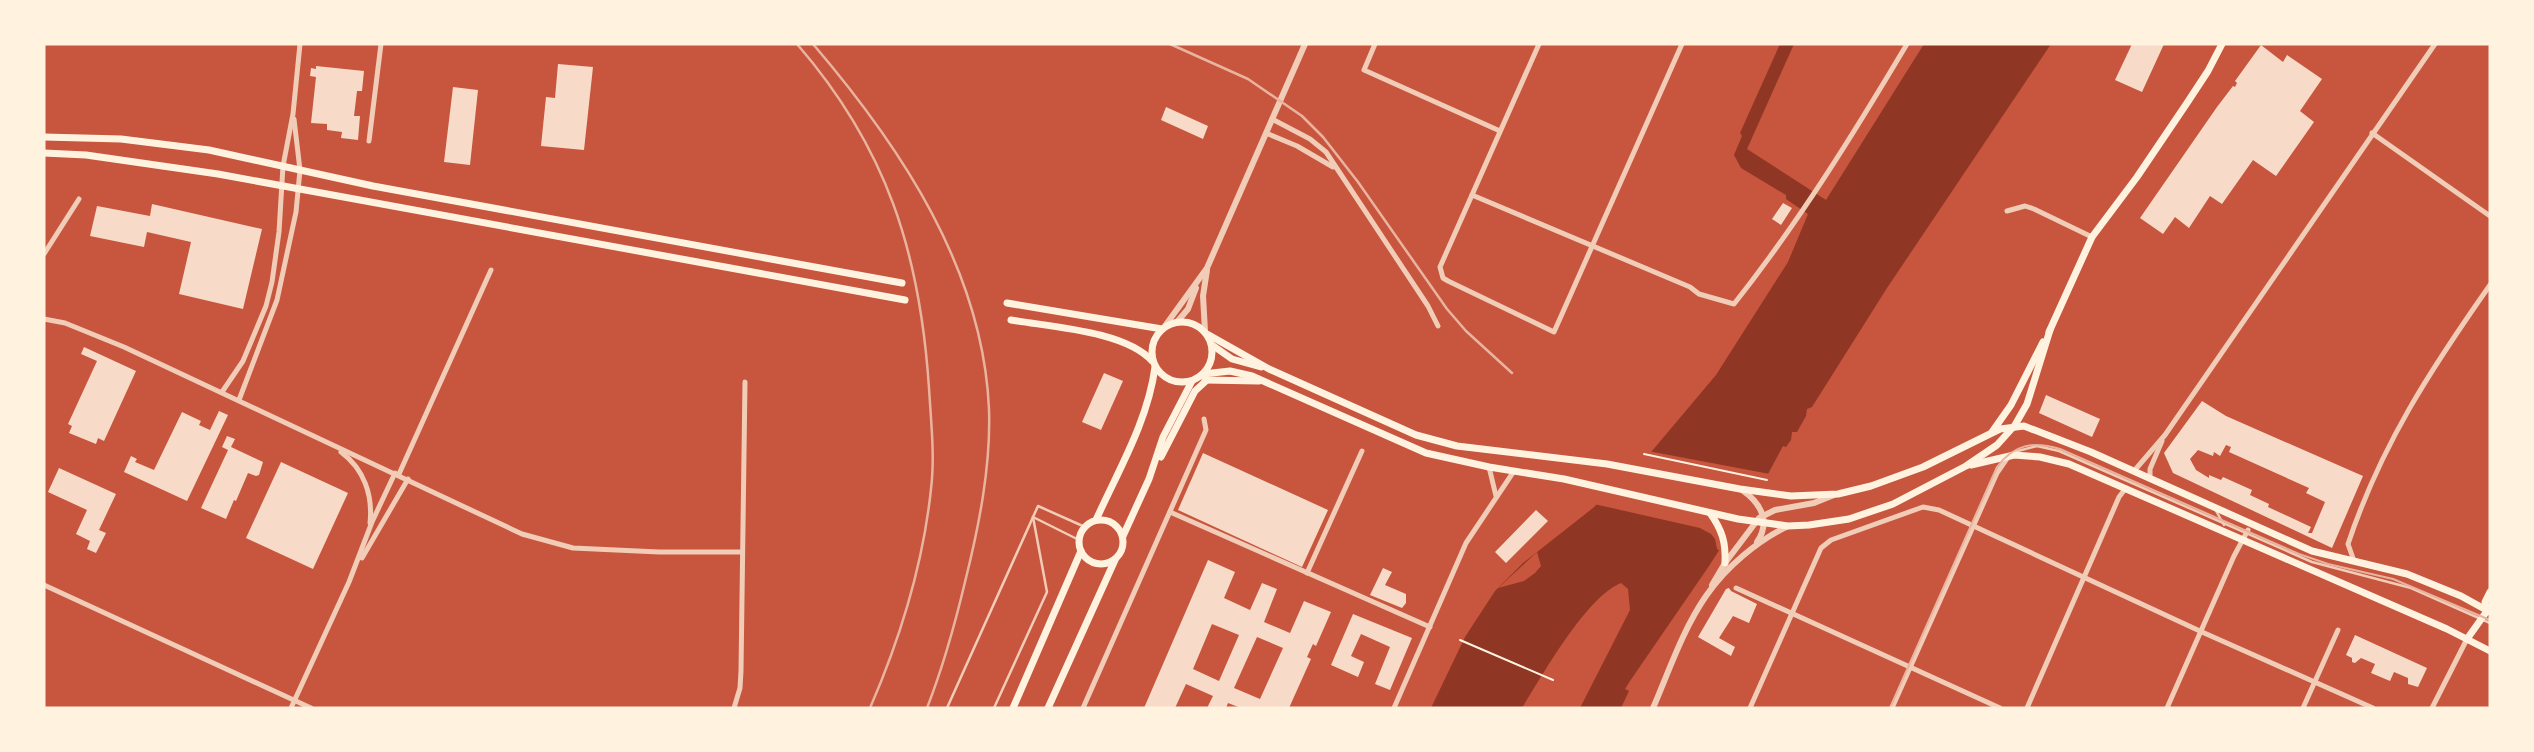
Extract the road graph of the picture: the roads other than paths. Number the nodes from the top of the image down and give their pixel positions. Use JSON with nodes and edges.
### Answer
{"nodes":[{"id":1,"x":300,"y":44,"type":"edge"},
{"id":2,"x":381,"y":44,"type":"edge"},
{"id":3,"x":1305,"y":44,"type":"edge"},
{"id":4,"x":1376,"y":44,"type":"edge"},
{"id":5,"x":1539,"y":44,"type":"edge"},
{"id":6,"x":1682,"y":44,"type":"edge"},
{"id":7,"x":1908,"y":44,"type":"edge"},
{"id":8,"x":2222,"y":44,"type":"edge"},
{"id":9,"x":2435,"y":44,"type":"edge"},
{"id":10,"x":293,"y":114,"type":"junction"},
{"id":11,"x":1272,"y":120,"type":"junction"},
{"id":12,"x":1500,"y":131,"type":"junction"},
{"id":13,"x":1266,"y":133,"type":"junction"},
{"id":14,"x":2372,"y":133,"type":"junction"},
{"id":15,"x":44,"y":137,"type":"edge"},
{"id":16,"x":369,"y":141,"type":"dead end"},
{"id":17,"x":44,"y":153,"type":"edge"},
{"id":18,"x":282,"y":166,"type":"junction"},
{"id":19,"x":1335,"y":168,"type":"junction"},
{"id":20,"x":300,"y":170,"type":"junction"},
{"id":21,"x":282,"y":186,"type":"junction"},
{"id":22,"x":298,"y":190,"type":"junction"},
{"id":23,"x":1472,"y":195,"type":"junction"},
{"id":24,"x":79,"y":199,"type":"dead end"},
{"id":25,"x":2007,"y":211,"type":"dead end"},
{"id":26,"x":2490,"y":216,"type":"edge"},
{"id":27,"x":2092,"y":237,"type":"junction"},
{"id":28,"x":1593,"y":247,"type":"junction"},
{"id":29,"x":44,"y":254,"type":"edge"},
{"id":30,"x":1207,"y":268,"type":"junction"},
{"id":31,"x":491,"y":270,"type":"dead end"},
{"id":32,"x":1198,"y":282,"type":"junction"},
{"id":33,"x":902,"y":284,"type":"dead end"},
{"id":34,"x":2490,"y":285,"type":"edge"},
{"id":35,"x":905,"y":300,"type":"dead end"},
{"id":36,"x":1007,"y":303,"type":"dead end"},
{"id":37,"x":44,"y":319,"type":"edge"},
{"id":38,"x":1011,"y":320,"type":"dead end"},
{"id":39,"x":1177,"y":322,"type":"junction"},
{"id":40,"x":1438,"y":326,"type":"dead end"},
{"id":41,"x":1164,"y":328,"type":"junction"},
{"id":42,"x":2050,"y":330,"type":"junction"},
{"id":43,"x":1206,"y":332,"type":"junction"},
{"id":44,"x":1212,"y":345,"type":"junction"},
{"id":45,"x":1155,"y":365,"type":"junction"},
{"id":46,"x":1269,"y":369,"type":"junction"},
{"id":47,"x":1200,"y":378,"type":"junction"},
{"id":48,"x":745,"y":382,"type":"dead end"},
{"id":49,"x":222,"y":392,"type":"junction"},
{"id":50,"x":239,"y":400,"type":"junction"},
{"id":51,"x":1205,"y":419,"type":"dead end"},
{"id":52,"x":2015,"y":425,"type":"junction"},
{"id":53,"x":1992,"y":433,"type":"junction"},
{"id":54,"x":2165,"y":435,"type":"junction"},
{"id":55,"x":327,"y":442,"type":"junction"},
{"id":56,"x":1362,"y":451,"type":"dead end"},
{"id":57,"x":2009,"y":456,"type":"junction"},
{"id":58,"x":1966,"y":466,"type":"junction"},
{"id":59,"x":1489,"y":467,"type":"junction"},
{"id":60,"x":1514,"y":471,"type":"junction"},
{"id":61,"x":2134,"y":471,"type":"junction"},
{"id":62,"x":397,"y":474,"type":"junction"},
{"id":63,"x":408,"y":479,"type":"junction"},
{"id":64,"x":1149,"y":479,"type":"junction"},
{"id":65,"x":2150,"y":479,"type":"junction"},
{"id":66,"x":2126,"y":488,"type":"junction"},
{"id":67,"x":1740,"y":489,"type":"junction"},
{"id":68,"x":1838,"y":494,"type":"junction"},
{"id":69,"x":1496,"y":496,"type":"junction"},
{"id":70,"x":2213,"y":506,"type":"junction"},
{"id":71,"x":1170,"y":512,"type":"junction"},
{"id":72,"x":1709,"y":513,"type":"junction"},
{"id":73,"x":1032,"y":517,"type":"junction"},
{"id":74,"x":1764,"y":519,"type":"junction"},
{"id":75,"x":2243,"y":519,"type":"junction"},
{"id":76,"x":1096,"y":520,"type":"junction"},
{"id":77,"x":1755,"y":522,"type":"junction"},
{"id":78,"x":2224,"y":524,"type":"junction"},
{"id":79,"x":1788,"y":526,"type":"junction"},
{"id":80,"x":1973,"y":526,"type":"junction"},
{"id":81,"x":1085,"y":527,"type":"junction"},
{"id":82,"x":369,"y":531,"type":"junction"},
{"id":83,"x":2272,"y":533,"type":"junction"},
{"id":84,"x":2245,"y":534,"type":"junction"},
{"id":85,"x":1123,"y":536,"type":"junction"},
{"id":86,"x":1079,"y":540,"type":"junction"},
{"id":87,"x":1754,"y":547,"type":"junction"},
{"id":88,"x":1081,"y":551,"type":"junction"},
{"id":89,"x":742,"y":552,"type":"junction"},
{"id":90,"x":1115,"y":560,"type":"junction"},
{"id":91,"x":1725,"y":563,"type":"junction"},
{"id":92,"x":2355,"y":563,"type":"junction"},
{"id":93,"x":1307,"y":573,"type":"junction"},
{"id":94,"x":2083,"y":578,"type":"junction"},
{"id":95,"x":349,"y":582,"type":"junction"},
{"id":96,"x":44,"y":585,"type":"edge"},
{"id":97,"x":1736,"y":588,"type":"dead end"},
{"id":98,"x":2490,"y":592,"type":"edge"},
{"id":99,"x":1706,"y":596,"type":"junction"},
{"id":100,"x":2489,"y":611,"type":"edge"},
{"id":101,"x":1793,"y":612,"type":"junction"},
{"id":102,"x":2481,"y":618,"type":"junction"},
{"id":103,"x":2490,"y":623,"type":"edge"},
{"id":104,"x":1430,"y":626,"type":"junction"},
{"id":105,"x":2338,"y":630,"type":"dead end"},
{"id":106,"x":2202,"y":632,"type":"junction"},
{"id":107,"x":2467,"y":639,"type":"junction"},
{"id":108,"x":2490,"y":651,"type":"edge"},
{"id":109,"x":1910,"y":668,"type":"junction"},
{"id":110,"x":2315,"y":682,"type":"junction"},
{"id":111,"x":295,"y":701,"type":"junction"},
{"id":112,"x":291,"y":708,"type":"edge"},
{"id":113,"x":311,"y":708,"type":"edge"},
{"id":114,"x":734,"y":708,"type":"edge"},
{"id":115,"x":947,"y":708,"type":"edge"},
{"id":116,"x":994,"y":708,"type":"edge"},
{"id":117,"x":1013,"y":708,"type":"edge"},
{"id":118,"x":1048,"y":708,"type":"edge"},
{"id":119,"x":1083,"y":708,"type":"edge"},
{"id":120,"x":1394,"y":708,"type":"edge"},
{"id":121,"x":1653,"y":708,"type":"edge"},
{"id":122,"x":1750,"y":708,"type":"edge"},
{"id":123,"x":1892,"y":708,"type":"edge"},
{"id":124,"x":2000,"y":708,"type":"edge"},
{"id":125,"x":2027,"y":708,"type":"edge"},
{"id":126,"x":2167,"y":708,"type":"edge"},
{"id":127,"x":2303,"y":708,"type":"edge"},
{"id":128,"x":2373,"y":708,"type":"edge"},
{"id":129,"x":2432,"y":708,"type":"edge"}],
"edges":[{"from":1,"to":10,"type":"street"},
{"from":2,"to":16,"type":"street"},
{"from":3,"to":11,"type":"street"},
{"from":4,"to":12,"type":"street"},
{"from":5,"to":12,"type":"street"},
{"from":6,"to":28,"type":"street"},
{"from":7,"to":28,"type":"street"},
{"from":8,"to":27,"type":"main road"},
{"from":9,"to":14,"type":"street"},
{"from":10,"to":18,"type":"street"},
{"from":10,"to":20,"type":"street"},
{"from":11,"to":13,"type":"street"},
{"from":11,"to":19,"type":"street"},
{"from":12,"to":23,"type":"street"},
{"from":13,"to":19,"type":"street"},
{"from":13,"to":30,"type":"street"},
{"from":14,"to":26,"type":"street"},
{"from":14,"to":54,"type":"street"},
{"from":15,"to":18,"type":"main road"},
{"from":17,"to":21,"type":"main road"},
{"from":18,"to":20,"type":"main road"},
{"from":18,"to":21,"type":"street"},
{"from":19,"to":40,"type":"street"},
{"from":20,"to":22,"type":"street"},
{"from":20,"to":33,"type":"main road"},
{"from":21,"to":22,"type":"main road"},
{"from":21,"to":49,"type":"street"},
{"from":22,"to":35,"type":"main road"},
{"from":22,"to":50,"type":"street"},
{"from":23,"to":28,"type":"street"},
{"from":23,"to":28,"type":"street"},
{"from":24,"to":29,"type":"street"},
{"from":25,"to":27,"type":"street"},
{"from":27,"to":42,"type":"main road"},
{"from":30,"to":32,"type":"street"},
{"from":30,"to":43,"type":"street"},
{"from":31,"to":62,"type":"street"},
{"from":32,"to":39,"type":"street"},
{"from":32,"to":41,"type":"street"},
{"from":34,"to":92,"type":"street"},
{"from":36,"to":41,"type":"main road"},
{"from":37,"to":49,"type":"street"},
{"from":38,"to":45,"type":"main road"},
{"from":39,"to":41,"type":"main road"},
{"from":39,"to":43,"type":"main road"},
{"from":41,"to":45,"type":"main road"},
{"from":42,"to":52,"type":"main road"},
{"from":42,"to":53,"type":"main road"},
{"from":43,"to":44,"type":"main road"},
{"from":43,"to":46,"type":"main road"},
{"from":44,"to":46,"type":"main road"},
{"from":44,"to":47,"type":"main road"},
{"from":45,"to":47,"type":"main road"},
{"from":45,"to":76,"type":"main road"},
{"from":46,"to":67,"type":"main road"},
{"from":47,"to":59,"type":"main road"},
{"from":47,"to":64,"type":"main road"},
{"from":47,"to":64,"type":"main road"},
{"from":48,"to":89,"type":"street"},
{"from":49,"to":50,"type":"street"},
{"from":50,"to":55,"type":"street"},
{"from":51,"to":71,"type":"street"},
{"from":52,"to":53,"type":"main road"},
{"from":52,"to":58,"type":"main road"},
{"from":52,"to":61,"type":"main road"},
{"from":53,"to":68,"type":"main road"},
{"from":54,"to":61,"type":"street"},
{"from":54,"to":65,"type":"street"},
{"from":55,"to":62,"type":"street"},
{"from":55,"to":82,"type":"street"},
{"from":56,"to":93,"type":"street"},
{"from":57,"to":58,"type":"main road"},
{"from":57,"to":66,"type":"main road"},
{"from":57,"to":78,"type":"lane"},
{"from":57,"to":80,"type":"street"},
{"from":58,"to":79,"type":"main road"},
{"from":59,"to":60,"type":"main road"},
{"from":59,"to":69,"type":"street"},
{"from":60,"to":69,"type":"street"},
{"from":60,"to":72,"type":"main road"},
{"from":61,"to":65,"type":"main road"},
{"from":62,"to":63,"type":"street"},
{"from":62,"to":82,"type":"street"},
{"from":63,"to":89,"type":"street"},
{"from":63,"to":95,"type":"street"},
{"from":64,"to":85,"type":"main road"},
{"from":65,"to":70,"type":"main road"},
{"from":66,"to":84,"type":"main road"},
{"from":66,"to":94,"type":"street"},
{"from":67,"to":68,"type":"main road"},
{"from":67,"to":74,"type":"street"},
{"from":68,"to":74,"type":"street"},
{"from":69,"to":104,"type":"street"},
{"from":70,"to":75,"type":"main road"},
{"from":70,"to":78,"type":"lane"},
{"from":71,"to":93,"type":"street"},
{"from":71,"to":119,"type":"street"},
{"from":72,"to":77,"type":"main road"},
{"from":72,"to":91,"type":"main road"},
{"from":73,"to":81,"type":"lane"},
{"from":73,"to":86,"type":"lane"},
{"from":73,"to":115,"type":"lane"},
{"from":73,"to":116,"type":"lane"},
{"from":74,"to":77,"type":"main road"},
{"from":74,"to":79,"type":"main road"},
{"from":74,"to":87,"type":"street"},
{"from":75,"to":83,"type":"main road"},
{"from":75,"to":84,"type":"street"},
{"from":76,"to":81,"type":"main road"},
{"from":76,"to":85,"type":"main road"},
{"from":77,"to":91,"type":"street"},
{"from":78,"to":84,"type":"lane"},
{"from":79,"to":87,"type":"street"},
{"from":80,"to":94,"type":"street"},
{"from":80,"to":101,"type":"street"},
{"from":80,"to":109,"type":"street"},
{"from":81,"to":86,"type":"main road"},
{"from":82,"to":95,"type":"street"},
{"from":83,"to":84,"type":"street"},
{"from":83,"to":92,"type":"main road"},
{"from":84,"to":102,"type":"lane"},
{"from":84,"to":106,"type":"street"},
{"from":84,"to":107,"type":"main road"},
{"from":85,"to":90,"type":"main road"},
{"from":86,"to":88,"type":"main road"},
{"from":87,"to":99,"type":"street"},
{"from":88,"to":90,"type":"main road"},
{"from":88,"to":117,"type":"main road"},
{"from":89,"to":114,"type":"street"},
{"from":90,"to":118,"type":"main road"},
{"from":91,"to":99,"type":"street"},
{"from":92,"to":100,"type":"main road"},
{"from":93,"to":104,"type":"street"},
{"from":94,"to":106,"type":"street"},
{"from":94,"to":125,"type":"street"},
{"from":95,"to":111,"type":"street"},
{"from":96,"to":111,"type":"street"},
{"from":97,"to":101,"type":"street"},
{"from":98,"to":100,"type":"main road"},
{"from":99,"to":121,"type":"street"},
{"from":100,"to":102,"type":"main road"},
{"from":101,"to":109,"type":"street"},
{"from":101,"to":122,"type":"street"},
{"from":102,"to":103,"type":"lane"},
{"from":102,"to":107,"type":"main road"},
{"from":104,"to":120,"type":"street"},
{"from":105,"to":110,"type":"street"},
{"from":106,"to":110,"type":"street"},
{"from":106,"to":126,"type":"street"},
{"from":107,"to":108,"type":"main road"},
{"from":107,"to":129,"type":"street"},
{"from":109,"to":123,"type":"street"},
{"from":109,"to":124,"type":"street"},
{"from":110,"to":127,"type":"street"},
{"from":110,"to":128,"type":"street"},
{"from":111,"to":112,"type":"street"},
{"from":111,"to":113,"type":"street"}]}
